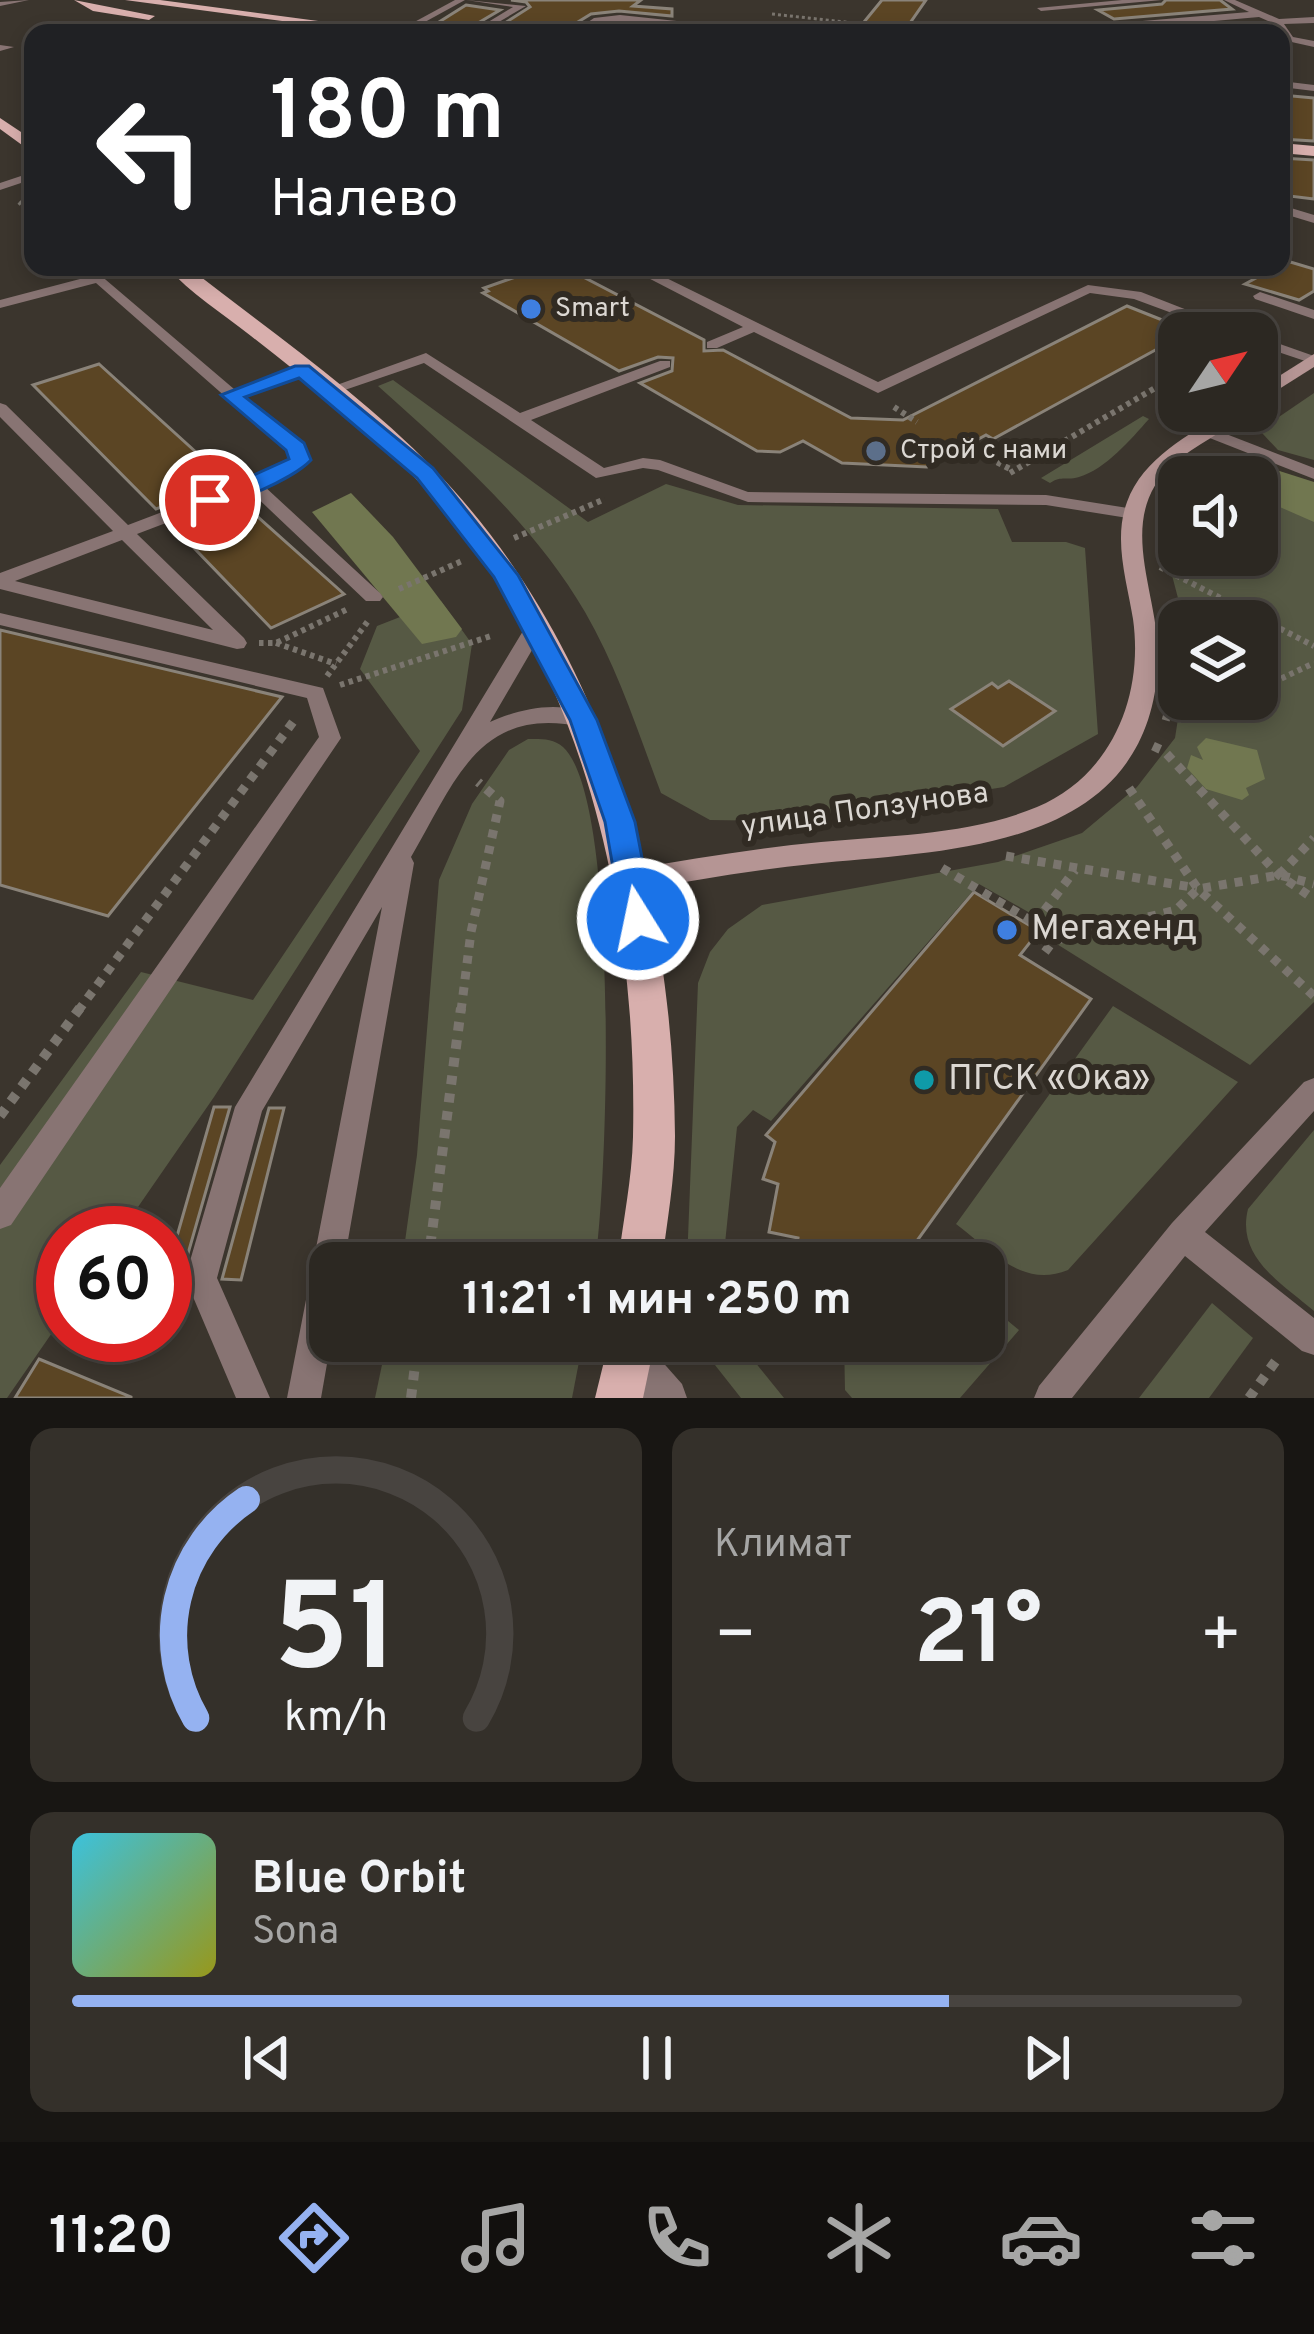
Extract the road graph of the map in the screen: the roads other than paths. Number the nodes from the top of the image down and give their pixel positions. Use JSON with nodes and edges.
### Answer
{"nodes":[{"id":1,"x":25,"y":0,"type":"edge"},
{"id":2,"x":80,"y":0,"type":"edge"},
{"id":3,"x":131,"y":0,"type":"edge"},
{"id":4,"x":466,"y":0,"type":"edge"},
{"id":5,"x":1159,"y":0,"type":"edge"},
{"id":6,"x":1228,"y":0,"type":"edge"},
{"id":7,"x":152,"y":2,"type":"edge"},
{"id":8,"x":1029,"y":2,"type":"edge"},
{"id":9,"x":0,"y":4,"type":"edge"},
{"id":10,"x":1041,"y":8,"type":"junction"},
{"id":11,"x":1210,"y":8,"type":"dead end"},
{"id":12,"x":191,"y":9,"type":"junction"},
{"id":13,"x":645,"y":10,"type":"dead end"},
{"id":14,"x":1260,"y":14,"type":"junction"},
{"id":15,"x":1229,"y":17,"type":"junction"},
{"id":16,"x":633,"y":18,"type":"junction"},
{"id":17,"x":169,"y":19,"type":"junction"},
{"id":18,"x":1314,"y":20,"type":"edge"},
{"id":19,"x":1169,"y":22,"type":"junction"},
{"id":20,"x":1278,"y":22,"type":"joint"},
{"id":21,"x":213,"y":24,"type":"edge"},
{"id":22,"x":353,"y":24,"type":"edge"},
{"id":23,"x":417,"y":24,"type":"edge"},
{"id":24,"x":490,"y":24,"type":"edge"},
{"id":25,"x":591,"y":24,"type":"edge"},
{"id":26,"x":685,"y":24,"type":"edge"},
{"id":27,"x":1084,"y":24,"type":"edge"},
{"id":28,"x":1144,"y":24,"type":"edge"},
{"id":29,"x":1173,"y":24,"type":"edge"},
{"id":30,"x":187,"y":276,"type":"edge"},
{"id":31,"x":652,"y":276,"type":"edge"},
{"id":32,"x":1260,"y":296,"type":"dead end"},
{"id":33,"x":0,"y":304,"type":"edge"},
{"id":34,"x":1182,"y":312,"type":"edge"},
{"id":35,"x":1314,"y":316,"type":"edge"},
{"id":36,"x":754,"y":327,"type":"junction"},
{"id":37,"x":712,"y":345,"type":"dead end"},
{"id":38,"x":1278,"y":347,"type":"edge"},
{"id":39,"x":1313,"y":359,"type":"edge"},
{"id":40,"x":665,"y":364,"type":"dead end"},
{"id":41,"x":302,"y":370,"type":"junction"},
{"id":42,"x":1278,"y":383,"type":"edge"},
{"id":43,"x":328,"y":392,"type":"junction"},
{"id":44,"x":231,"y":395,"type":"junction"},
{"id":45,"x":0,"y":408,"type":"edge"},
{"id":46,"x":518,"y":418,"type":"junction"},
{"id":47,"x":1207,"y":432,"type":"edge"},
{"id":48,"x":1210,"y":432,"type":"edge"},
{"id":49,"x":1314,"y":474,"type":"edge"},
{"id":50,"x":252,"y":484,"type":"junction"},
{"id":51,"x":1134,"y":514,"type":"junction"},
{"id":52,"x":126,"y":532,"type":"junction"},
{"id":53,"x":0,"y":582,"type":"edge"},
{"id":54,"x":373,"y":597,"type":"road end"},
{"id":55,"x":0,"y":619,"type":"edge"},
{"id":56,"x":536,"y":626,"type":"junction"},
{"id":57,"x":584,"y":720,"type":"junction"},
{"id":58,"x":455,"y":761,"type":"junction"},
{"id":59,"x":405,"y":845,"type":"junction"},
{"id":60,"x":631,"y":880,"type":"junction"},
{"id":61,"x":1314,"y":1090,"type":"edge"},
{"id":62,"x":0,"y":1214,"type":"edge"},
{"id":63,"x":1183,"y":1234,"type":"junction"},
{"id":64,"x":642,"y":1242,"type":"edge"},
{"id":65,"x":1307,"y":1333,"type":"edge"},
{"id":66,"x":627,"y":1364,"type":"edge"},
{"id":67,"x":253,"y":1398,"type":"edge"},
{"id":68,"x":304,"y":1398,"type":"edge"},
{"id":69,"x":668,"y":1398,"type":"edge"},
{"id":70,"x":1052,"y":1398,"type":"edge"}],
"edges":[{"from":1,"to":9,"type":"lane"},
{"from":2,"to":17,"type":"main road"},
{"from":3,"to":7,"type":"main road"},
{"from":4,"to":23,"type":"lane"},
{"from":4,"to":24,"type":"lane"},
{"from":5,"to":10,"type":"lane"},
{"from":6,"to":14,"type":"lane"},
{"from":7,"to":12,"type":"main road"},
{"from":8,"to":10,"type":"lane"},
{"from":10,"to":27,"type":"lane"},
{"from":11,"to":15,"type":"lane"},
{"from":12,"to":17,"type":"main road"},
{"from":12,"to":22,"type":"main road"},
{"from":13,"to":16,"type":"lane"},
{"from":14,"to":15,"type":"lane"},
{"from":14,"to":20,"type":"lane"},
{"from":15,"to":19,"type":"lane"},
{"from":16,"to":25,"type":"lane"},
{"from":16,"to":26,"type":"lane"},
{"from":17,"to":21,"type":"main road"},
{"from":18,"to":20,"type":"lane"},
{"from":19,"to":28,"type":"lane"},
{"from":19,"to":29,"type":"lane"},
{"from":30,"to":41,"type":"main road"},
{"from":31,"to":36,"type":"lane"},
{"from":32,"to":35,"type":"lane"},
{"from":33,"to":44,"type":"lane"},
{"from":34,"to":36,"type":"lane"},
{"from":36,"to":37,"type":"lane"},
{"from":38,"to":39,"type":"lane"},
{"from":39,"to":42,"type":"main road"},
{"from":40,"to":46,"type":"lane"},
{"from":41,"to":43,"type":"main road"},
{"from":41,"to":44,"type":"lane"},
{"from":43,"to":46,"type":"lane"},
{"from":43,"to":56,"type":"main road"},
{"from":44,"to":50,"type":"lane"},
{"from":45,"to":52,"type":"lane"},
{"from":46,"to":51,"type":"lane"},
{"from":47,"to":51,"type":"main road"},
{"from":48,"to":49,"type":"lane"},
{"from":50,"to":52,"type":"lane"},
{"from":50,"to":54,"type":"lane"},
{"from":51,"to":60,"type":"main road","name":"улица Ползунова"},
{"from":52,"to":53,"type":"lane"},
{"from":52,"to":53,"type":"lane"},
{"from":55,"to":62,"type":"lane"},
{"from":56,"to":57,"type":"main road"},
{"from":56,"to":58,"type":"lane"},
{"from":57,"to":58,"type":"lane"},
{"from":57,"to":60,"type":"main road"},
{"from":58,"to":59,"type":"lane"},
{"from":59,"to":67,"type":"lane"},
{"from":59,"to":68,"type":"lane"},
{"from":60,"to":64,"type":"main road"},
{"from":61,"to":63,"type":"lane"},
{"from":63,"to":65,"type":"lane"},
{"from":63,"to":70,"type":"lane"},
{"from":66,"to":69,"type":"street"}]}
